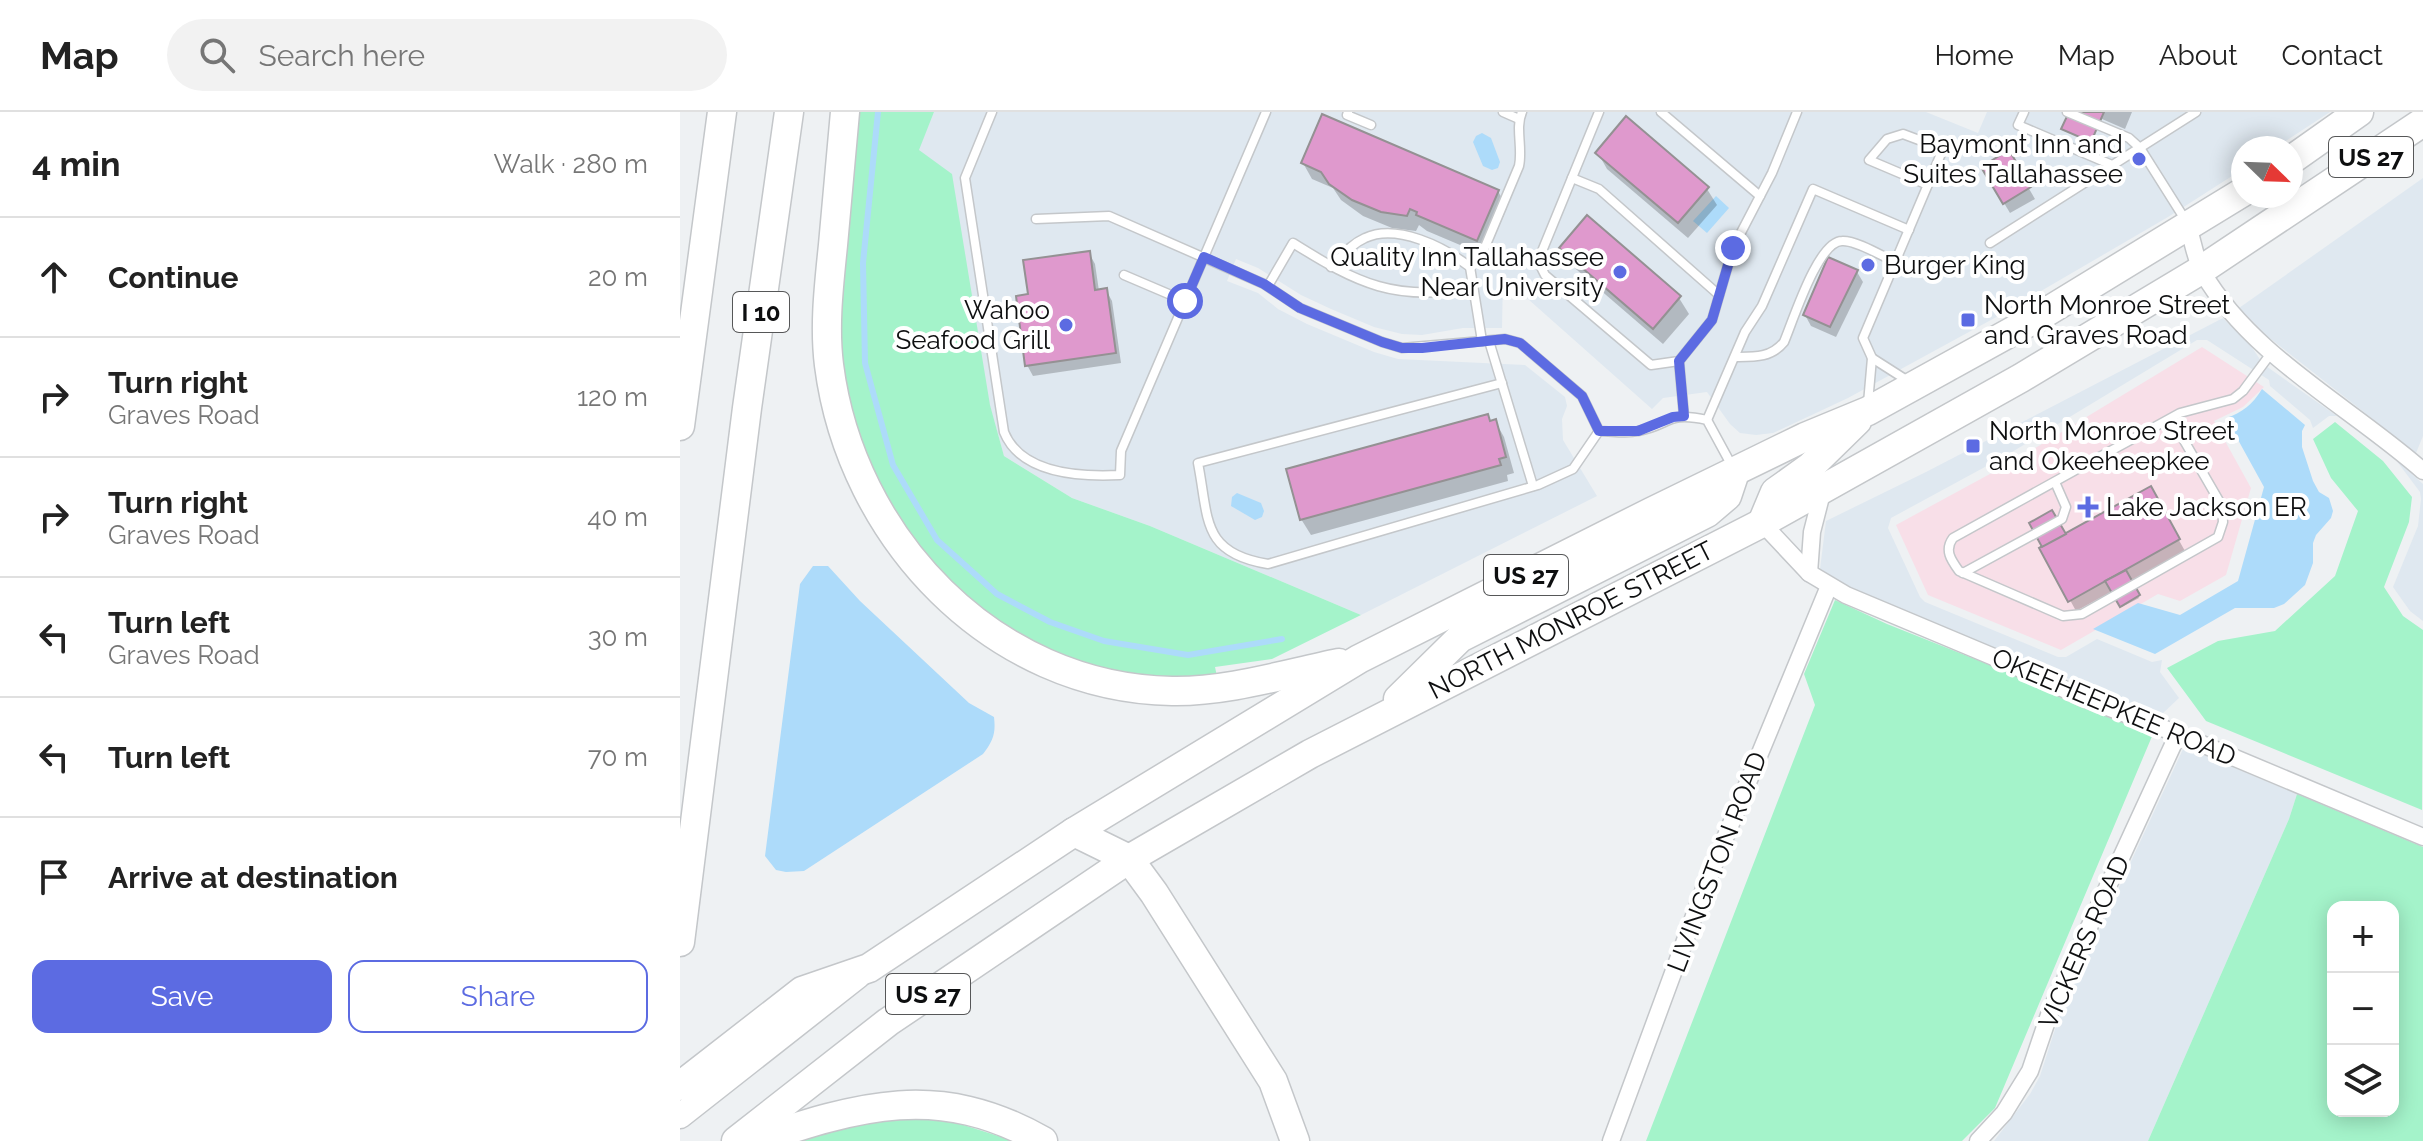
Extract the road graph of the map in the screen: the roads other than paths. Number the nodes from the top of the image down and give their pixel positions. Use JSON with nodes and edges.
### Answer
{"nodes":[{"id":1,"x":722,"y":112,"type":"edge"},
{"id":2,"x":789,"y":112,"type":"edge"},
{"id":3,"x":845,"y":112,"type":"edge"},
{"id":4,"x":992,"y":112,"type":"edge"},
{"id":5,"x":1266,"y":112,"type":"edge"},
{"id":6,"x":1348,"y":112,"type":"edge"},
{"id":7,"x":1503,"y":112,"type":"edge"},
{"id":8,"x":1599,"y":112,"type":"edge"},
{"id":9,"x":1661,"y":112,"type":"edge"},
{"id":10,"x":1797,"y":112,"type":"edge"},
{"id":11,"x":2024,"y":112,"type":"edge"},
{"id":12,"x":2067,"y":112,"type":"edge"},
{"id":13,"x":2196,"y":112,"type":"edge"},
{"id":14,"x":2359,"y":112,"type":"edge"},
{"id":15,"x":1521,"y":116,"type":"edge"},
{"id":16,"x":2423,"y":122,"type":"edge"},
{"id":17,"x":1371,"y":125,"type":"dead end"},
{"id":18,"x":2140,"y":148,"type":"junction"},
{"id":19,"x":2303,"y":152,"type":"edge"},
{"id":20,"x":2112,"y":165,"type":"junction"},
{"id":21,"x":1572,"y":178,"type":"junction"},
{"id":22,"x":1928,"y":185,"type":"junction"},
{"id":23,"x":1760,"y":196,"type":"junction"},
{"id":24,"x":2231,"y":199,"type":"edge"},
{"id":25,"x":1036,"y":219,"type":"dead end"},
{"id":26,"x":2188,"y":226,"type":"junction"},
{"id":27,"x":1909,"y":230,"type":"junction"},
{"id":28,"x":1990,"y":243,"type":"dead end"},
{"id":29,"x":1204,"y":257,"type":"junction"},
{"id":30,"x":1895,"y":262,"type":"junction"},
{"id":31,"x":1331,"y":267,"type":"junction"},
{"id":32,"x":1470,"y":267,"type":"junction"},
{"id":33,"x":2201,"y":270,"type":"junction"},
{"id":34,"x":1124,"y":275,"type":"dead end"},
{"id":35,"x":1268,"y":286,"type":"junction"},
{"id":36,"x":1473,"y":288,"type":"junction"},
{"id":37,"x":1719,"y":295,"type":"junction"},
{"id":38,"x":1185,"y":301,"type":"junction"},
{"id":39,"x":1486,"y":341,"type":"junction"},
{"id":40,"x":2272,"y":352,"type":"junction"},
{"id":41,"x":1735,"y":357,"type":"junction"},
{"id":42,"x":1872,"y":358,"type":"junction"},
{"id":43,"x":1679,"y":361,"type":"junction"},
{"id":44,"x":1502,"y":383,"type":"junction"},
{"id":45,"x":1915,"y":384,"type":"junction"},
{"id":46,"x":1868,"y":411,"type":"junction"},
{"id":47,"x":1684,"y":416,"type":"junction"},
{"id":48,"x":2171,"y":418,"type":"junction"},
{"id":49,"x":1707,"y":420,"type":"junction"},
{"id":50,"x":680,"y":426,"type":"edge"},
{"id":51,"x":1599,"y":431,"type":"junction"},
{"id":52,"x":2423,"y":471,"type":"edge"},
{"id":53,"x":1735,"y":472,"type":"junction"},
{"id":54,"x":2055,"y":482,"type":"junction"},
{"id":55,"x":1533,"y":486,"type":"junction"},
{"id":56,"x":1823,"y":489,"type":"junction"},
{"id":57,"x":1762,"y":523,"type":"junction"},
{"id":58,"x":1809,"y":573,"type":"junction"},
{"id":59,"x":1963,"y":573,"type":"junction"},
{"id":60,"x":1829,"y":586,"type":"junction"},
{"id":61,"x":1359,"y":659,"type":"junction"},
{"id":62,"x":1379,"y":718,"type":"junction"},
{"id":63,"x":2178,"y":734,"type":"junction"},
{"id":64,"x":1074,"y":832,"type":"junction"},
{"id":65,"x":2423,"y":837,"type":"edge"},
{"id":66,"x":1129,"y":859,"type":"junction"},
{"id":67,"x":680,"y":942,"type":"edge"},
{"id":68,"x":869,"y":968,"type":"junction"},
{"id":69,"x":680,"y":1086,"type":"edge"},
{"id":70,"x":680,"y":1116,"type":"edge"},
{"id":71,"x":736,"y":1141,"type":"edge"},
{"id":72,"x":753,"y":1141,"type":"edge"},
{"id":73,"x":1043,"y":1141,"type":"edge"},
{"id":74,"x":1295,"y":1141,"type":"edge"},
{"id":75,"x":1611,"y":1141,"type":"edge"},
{"id":76,"x":1978,"y":1141,"type":"edge"}],
"edges":[{"from":1,"to":50,"type":"highway","number":"I 10"},
{"from":2,"to":67,"type":"highway","number":"I 10"},
{"from":3,"to":61,"type":"highway"},
{"from":4,"to":38,"type":"lane"},
{"from":5,"to":29,"type":"lane"},
{"from":6,"to":17,"type":"lane"},
{"from":7,"to":15,"type":"lane"},
{"from":8,"to":21,"type":"lane"},
{"from":9,"to":23,"type":"lane"},
{"from":10,"to":23,"type":"lane"},
{"from":11,"to":20,"type":"lane"},
{"from":12,"to":18,"type":"lane"},
{"from":13,"to":18,"type":"lane"},
{"from":14,"to":19,"type":"highway","number":"US 27"},
{"from":15,"to":32,"type":"lane"},
{"from":16,"to":33,"type":"highway","name":"NORTH MONROE STREET","number":"US 27"},
{"from":18,"to":20,"type":"lane"},
{"from":18,"to":26,"type":"lane"},
{"from":20,"to":28,"type":"lane"},
{"from":21,"to":37,"type":"lane"},
{"from":21,"to":43,"type":"lane"},
{"from":22,"to":22,"type":"lane"},
{"from":22,"to":27,"type":"lane"},
{"from":23,"to":37,"type":"lane"},
{"from":24,"to":26,"type":"highway","number":"US 27"},
{"from":25,"to":29,"type":"lane"},
{"from":26,"to":33,"type":"street"},
{"from":26,"to":45,"type":"highway","number":"US 27"},
{"from":27,"to":30,"type":"lane"},
{"from":27,"to":41,"type":"lane"},
{"from":29,"to":35,"type":"lane"},
{"from":29,"to":38,"type":"lane"},
{"from":30,"to":41,"type":"lane"},
{"from":30,"to":42,"type":"lane"},
{"from":31,"to":32,"type":"lane"},
{"from":31,"to":35,"type":"lane"},
{"from":31,"to":36,"type":"lane"},
{"from":32,"to":36,"type":"lane"},
{"from":33,"to":40,"type":"street"},
{"from":33,"to":56,"type":"highway","name":"NORTH MONROE STREET","number":"US 27"},
{"from":34,"to":38,"type":"lane"},
{"from":35,"to":39,"type":"lane"},
{"from":36,"to":39,"type":"lane"},
{"from":37,"to":43,"type":"lane"},
{"from":39,"to":44,"type":"lane"},
{"from":39,"to":51,"type":"lane"},
{"from":40,"to":48,"type":"lane"},
{"from":40,"to":52,"type":"street"},
{"from":41,"to":49,"type":"lane"},
{"from":42,"to":45,"type":"lane"},
{"from":42,"to":46,"type":"lane"},
{"from":43,"to":47,"type":"lane"},
{"from":44,"to":55,"type":"lane"},
{"from":44,"to":55,"type":"lane"},
{"from":45,"to":46,"type":"highway","number":"US 27"},
{"from":46,"to":53,"type":"highway","number":"US 27"},
{"from":46,"to":57,"type":"highway"},
{"from":47,"to":49,"type":"lane"},
{"from":47,"to":51,"type":"lane"},
{"from":48,"to":54,"type":"lane"},
{"from":48,"to":59,"type":"lane"},
{"from":49,"to":53,"type":"lane"},
{"from":51,"to":55,"type":"lane"},
{"from":53,"to":61,"type":"highway","number":"US 27"},
{"from":53,"to":62,"type":"highway"},
{"from":54,"to":59,"type":"lane"},
{"from":54,"to":59,"type":"lane"},
{"from":56,"to":57,"type":"highway","name":"NORTH MONROE STREET","number":"US 27"},
{"from":56,"to":58,"type":"street"},
{"from":57,"to":58,"type":"street","name":"OKEEHEEPKEE ROAD"},
{"from":57,"to":62,"type":"highway","name":"NORTH MONROE STREET","number":"US 27"},
{"from":58,"to":60,"type":"street","name":"OKEEHEEPKEE ROAD"},
{"from":60,"to":63,"type":"street","name":"OKEEHEEPKEE ROAD"},
{"from":60,"to":75,"type":"street","name":"LIVINGSTON ROAD"},
{"from":61,"to":64,"type":"highway","number":"US 27"},
{"from":62,"to":66,"type":"highway","name":"NORTH MONROE STREET","number":"US 27"},
{"from":63,"to":65,"type":"street","name":"OKEEHEEPKEE ROAD"},
{"from":63,"to":76,"type":"street","name":"VICKERS ROAD"},
{"from":64,"to":66,"type":"highway"},
{"from":64,"to":68,"type":"highway","number":"US 27"},
{"from":66,"to":71,"type":"highway","name":"NORTH MONROE STREET","number":"US 27"},
{"from":66,"to":74,"type":"highway"},
{"from":68,"to":69,"type":"highway"},
{"from":68,"to":70,"type":"main road","number":"US 27"},
{"from":72,"to":73,"type":"highway"}]}
